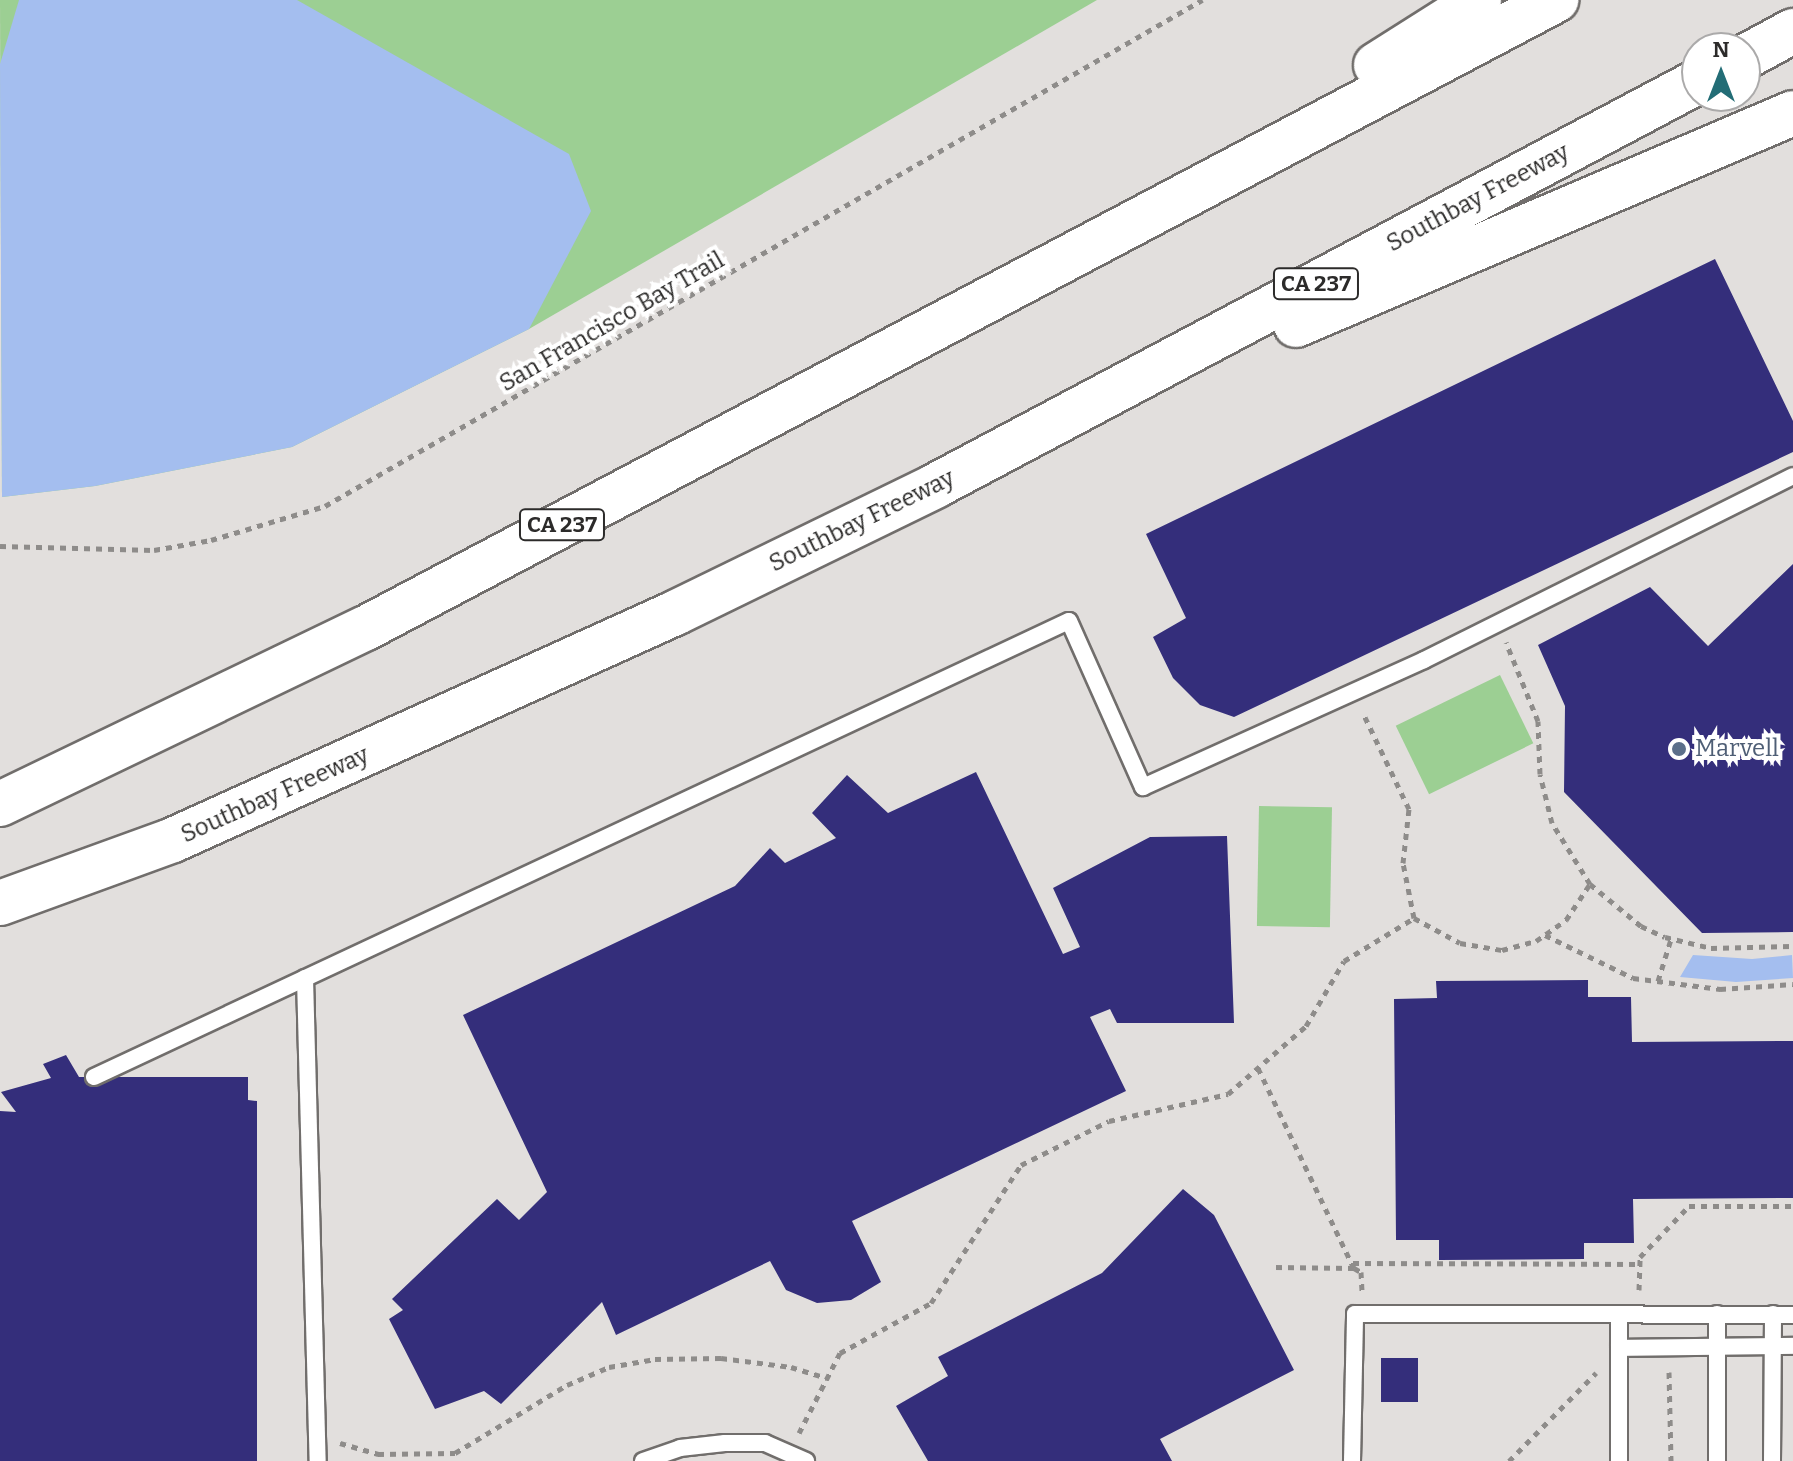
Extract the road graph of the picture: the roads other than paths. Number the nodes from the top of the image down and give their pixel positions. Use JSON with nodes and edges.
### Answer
{"nodes":[{"id":1,"x":1479,"y":0,"type":"edge"},
{"id":2,"x":1556,"y":0,"type":"edge"},
{"id":3,"x":1793,"y":31,"type":"edge"},
{"id":4,"x":1761,"y":48,"type":"edge"},
{"id":5,"x":1681,"y":90,"type":"edge"},
{"id":6,"x":1793,"y":113,"type":"edge"},
{"id":7,"x":1116,"y":231,"type":"junction"},
{"id":8,"x":1793,"y":476,"type":"edge"},
{"id":9,"x":935,"y":486,"type":"junction"},
{"id":10,"x":0,"y":804,"type":"edge"},
{"id":11,"x":0,"y":903,"type":"edge"},
{"id":12,"x":305,"y":978,"type":"junction"},
{"id":13,"x":94,"y":1077,"type":"dead end"},
{"id":14,"x":1619,"y":1314,"type":"junction"},
{"id":15,"x":1717,"y":1314,"type":"junction"},
{"id":16,"x":1773,"y":1314,"type":"junction"},
{"id":17,"x":1793,"y":1315,"type":"edge"},
{"id":18,"x":1716,"y":1346,"type":"junction"},
{"id":19,"x":1773,"y":1346,"type":"junction"},
{"id":20,"x":1793,"y":1346,"type":"edge"},
{"id":21,"x":1619,"y":1348,"type":"junction"},
{"id":22,"x":318,"y":1461,"type":"edge"},
{"id":23,"x":643,"y":1461,"type":"edge"},
{"id":24,"x":806,"y":1461,"type":"edge"},
{"id":25,"x":1352,"y":1461,"type":"edge"},
{"id":26,"x":1619,"y":1461,"type":"edge"},
{"id":27,"x":1717,"y":1461,"type":"edge"},
{"id":28,"x":1772,"y":1461,"type":"edge"}],
"edges":[{"from":1,"to":7,"type":"highway"},
{"from":2,"to":7,"type":"highway","number":"CA 237"},
{"from":3,"to":4,"type":"highway"},
{"from":5,"to":9,"type":"highway","name":"Southbay Freeway","number":"CA 237"},
{"from":6,"to":9,"type":"highway"},
{"from":7,"to":10,"type":"highway","number":"CA 237"},
{"from":8,"to":12,"type":"lane"},
{"from":9,"to":11,"type":"highway","name":"Southbay Freeway","number":"CA 237"},
{"from":12,"to":13,"type":"lane"},
{"from":12,"to":22,"type":"lane"},
{"from":14,"to":15,"type":"lane"},
{"from":14,"to":21,"type":"lane"},
{"from":14,"to":25,"type":"lane"},
{"from":15,"to":16,"type":"lane"},
{"from":15,"to":18,"type":"lane"},
{"from":16,"to":17,"type":"lane"},
{"from":16,"to":19,"type":"lane"},
{"from":18,"to":19,"type":"lane"},
{"from":18,"to":21,"type":"lane"},
{"from":18,"to":27,"type":"lane"},
{"from":19,"to":20,"type":"lane"},
{"from":19,"to":28,"type":"lane"},
{"from":21,"to":26,"type":"lane"},
{"from":23,"to":24,"type":"lane"}]}
